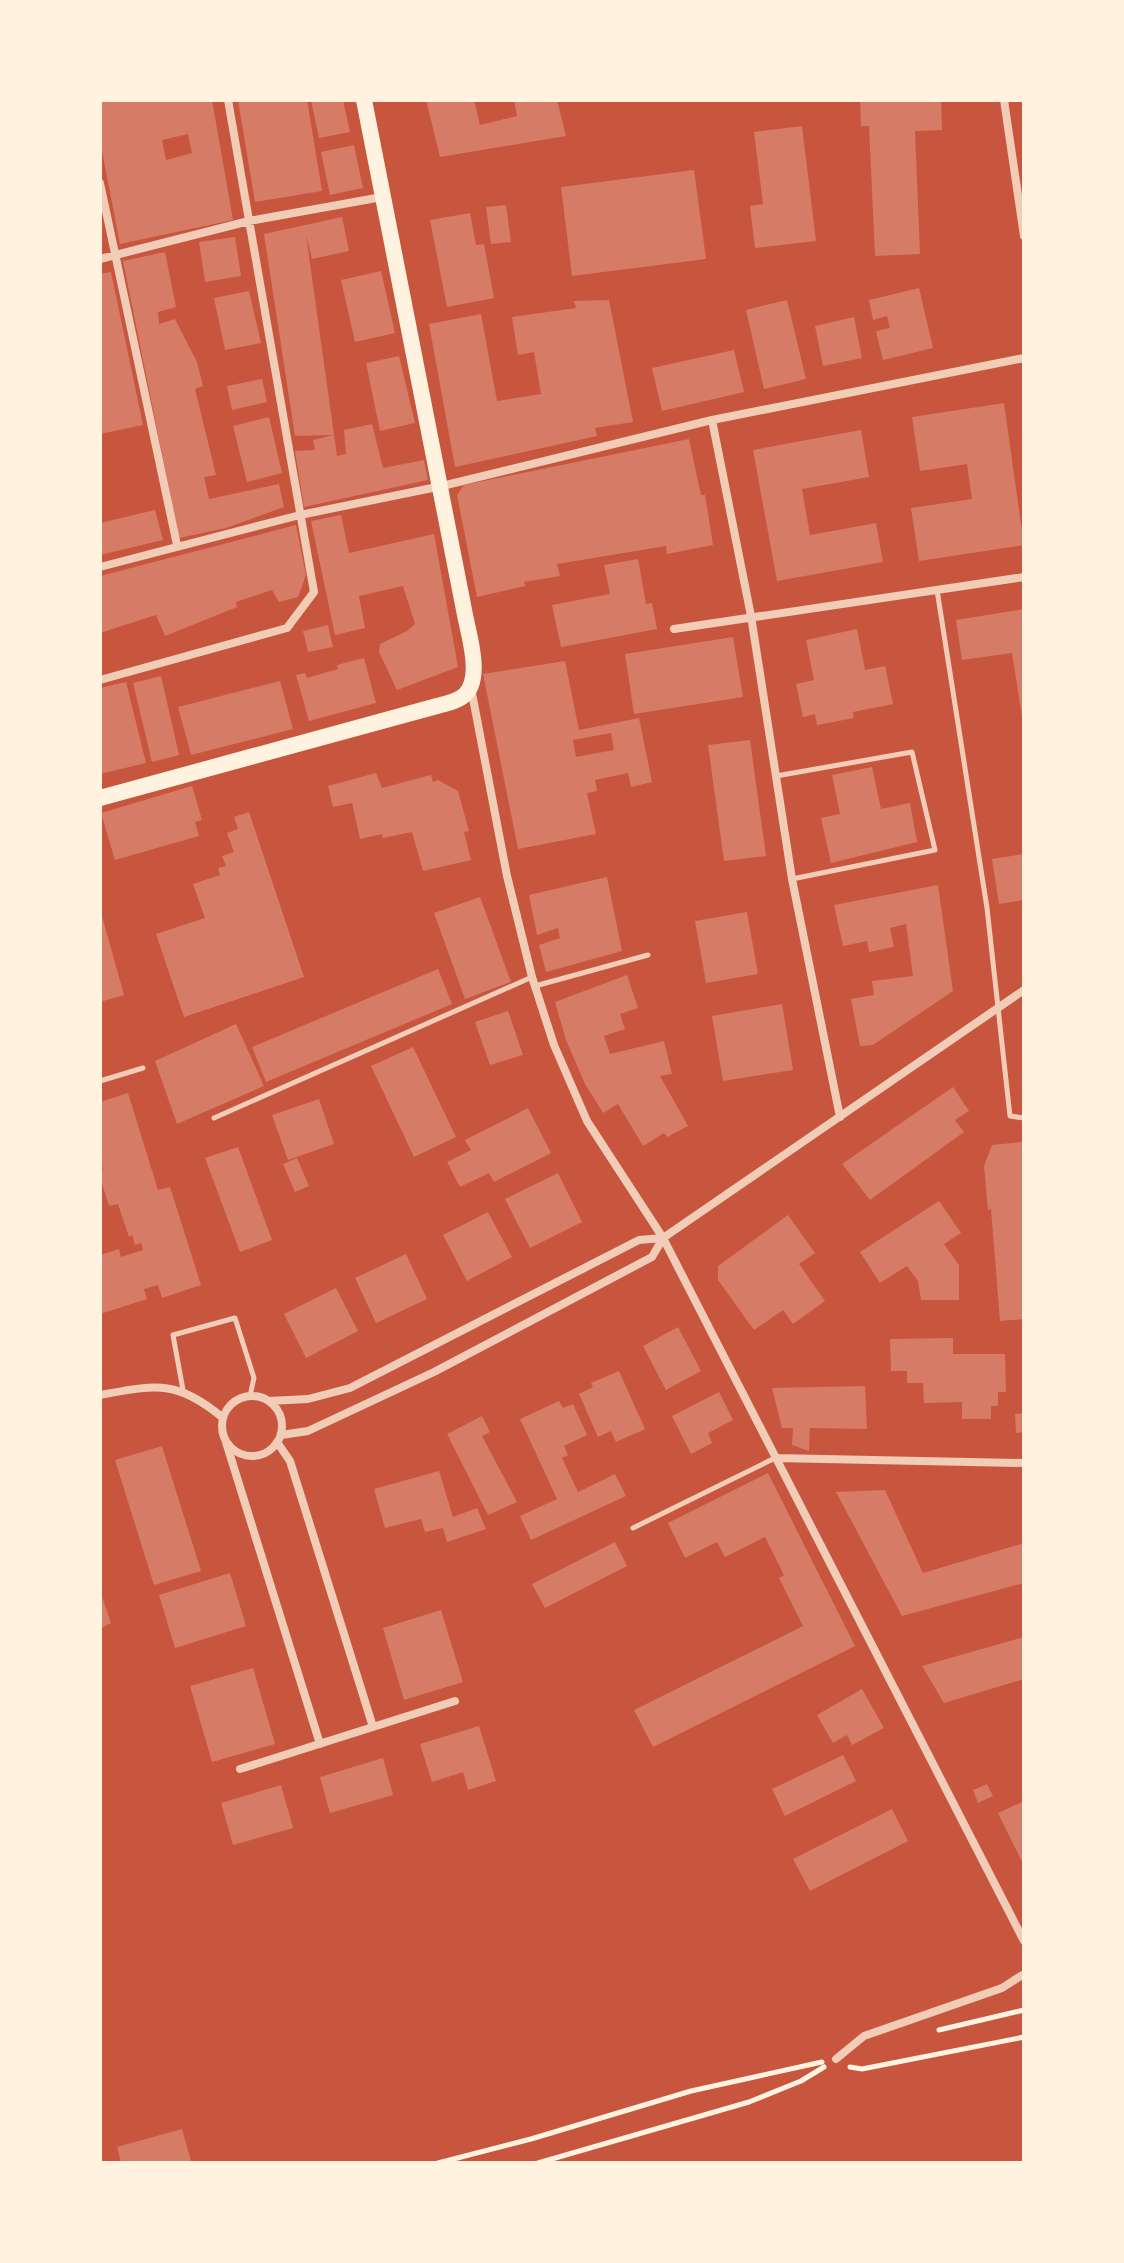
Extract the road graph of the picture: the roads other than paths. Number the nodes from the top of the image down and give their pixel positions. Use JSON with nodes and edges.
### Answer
{"nodes":[{"id":1,"x":228,"y":100,"type":"edge"},
{"id":2,"x":364,"y":100,"type":"edge"},
{"id":3,"x":1004,"y":100,"type":"edge"},
{"id":4,"x":100,"y":183,"type":"edge"},
{"id":5,"x":382,"y":197,"type":"junction"},
{"id":6,"x":249,"y":221,"type":"junction"},
{"id":7,"x":1024,"y":236,"type":"edge"},
{"id":8,"x":114,"y":255,"type":"junction"},
{"id":9,"x":100,"y":259,"type":"edge"},
{"id":10,"x":1024,"y":358,"type":"edge"},
{"id":11,"x":712,"y":420,"type":"junction"},
{"id":12,"x":442,"y":486,"type":"junction"},
{"id":13,"x":300,"y":515,"type":"junction"},
{"id":14,"x":177,"y":545,"type":"junction"},
{"id":15,"x":100,"y":567,"type":"edge"},
{"id":16,"x":1024,"y":577,"type":"edge"},
{"id":17,"x":937,"y":590,"type":"junction"},
{"id":18,"x":751,"y":616,"type":"junction"},
{"id":19,"x":674,"y":629,"type":"dead end"},
{"id":20,"x":100,"y":680,"type":"edge"},
{"id":21,"x":471,"y":686,"type":"junction"},
{"id":22,"x":776,"y":776,"type":"junction"},
{"id":23,"x":100,"y":798,"type":"edge"},
{"id":24,"x":792,"y":879,"type":"junction"},
{"id":25,"x":648,"y":955,"type":"dead end"},
{"id":26,"x":534,"y":982,"type":"junction"},
{"id":27,"x":1024,"y":990,"type":"edge"},
{"id":28,"x":999,"y":1008,"type":"junction"},
{"id":29,"x":143,"y":1068,"type":"dead end"},
{"id":30,"x":100,"y":1081,"type":"edge"},
{"id":31,"x":840,"y":1117,"type":"junction"},
{"id":32,"x":214,"y":1118,"type":"dead end"},
{"id":33,"x":1024,"y":1118,"type":"edge"},
{"id":34,"x":663,"y":1238,"type":"junction"},
{"id":35,"x":183,"y":1390,"type":"junction"},
{"id":36,"x":100,"y":1395,"type":"edge"},
{"id":37,"x":250,"y":1396,"type":"junction"},
{"id":38,"x":269,"y":1401,"type":"junction"},
{"id":39,"x":223,"y":1418,"type":"junction"},
{"id":40,"x":279,"y":1438,"type":"junction"},
{"id":41,"x":225,"y":1439,"type":"junction"},
{"id":42,"x":775,"y":1458,"type":"junction"},
{"id":43,"x":1024,"y":1463,"type":"edge"},
{"id":44,"x":633,"y":1528,"type":"dead end"},
{"id":45,"x":455,"y":1701,"type":"dead end"},
{"id":46,"x":373,"y":1727,"type":"junction"},
{"id":47,"x":320,"y":1744,"type":"junction"},
{"id":48,"x":240,"y":1769,"type":"dead end"},
{"id":49,"x":1024,"y":1941,"type":"edge"},
{"id":50,"x":1024,"y":1974,"type":"edge"},
{"id":51,"x":836,"y":2059,"type":"road end"}],
"edges":[{"from":1,"to":6,"type":"street"},
{"from":2,"to":5,"type":"main road"},
{"from":3,"to":7,"type":"street"},
{"from":4,"to":8,"type":"street"},
{"from":5,"to":6,"type":"street"},
{"from":5,"to":12,"type":"main road"},
{"from":6,"to":8,"type":"street"},
{"from":6,"to":13,"type":"street"},
{"from":8,"to":9,"type":"street"},
{"from":8,"to":14,"type":"street"},
{"from":10,"to":11,"type":"street"},
{"from":11,"to":12,"type":"street"},
{"from":11,"to":18,"type":"street"},
{"from":12,"to":13,"type":"street"},
{"from":12,"to":21,"type":"main road"},
{"from":13,"to":14,"type":"street"},
{"from":13,"to":20,"type":"street"},
{"from":14,"to":15,"type":"street"},
{"from":16,"to":17,"type":"street"},
{"from":17,"to":18,"type":"street"},
{"from":17,"to":28,"type":"lane"},
{"from":18,"to":19,"type":"street"},
{"from":18,"to":22,"type":"street"},
{"from":21,"to":23,"type":"main road"},
{"from":21,"to":26,"type":"street"},
{"from":22,"to":24,"type":"street"},
{"from":22,"to":24,"type":"lane"},
{"from":24,"to":31,"type":"street"},
{"from":25,"to":26,"type":"lane"},
{"from":26,"to":32,"type":"lane"},
{"from":26,"to":34,"type":"street"},
{"from":27,"to":28,"type":"street"},
{"from":28,"to":31,"type":"street"},
{"from":28,"to":33,"type":"lane"},
{"from":29,"to":30,"type":"lane"},
{"from":31,"to":34,"type":"street"},
{"from":34,"to":38,"type":"street"},
{"from":34,"to":40,"type":"street"},
{"from":34,"to":42,"type":"street"},
{"from":35,"to":36,"type":"street"},
{"from":35,"to":37,"type":"lane"},
{"from":35,"to":39,"type":"street"},
{"from":37,"to":38,"type":"street"},
{"from":37,"to":39,"type":"street"},
{"from":38,"to":40,"type":"street"},
{"from":39,"to":41,"type":"street"},
{"from":40,"to":41,"type":"street"},
{"from":40,"to":46,"type":"street"},
{"from":41,"to":47,"type":"street"},
{"from":42,"to":43,"type":"street"},
{"from":42,"to":44,"type":"lane"},
{"from":42,"to":49,"type":"street"},
{"from":45,"to":46,"type":"street"},
{"from":46,"to":47,"type":"street"},
{"from":47,"to":48,"type":"street"},
{"from":50,"to":51,"type":"street"}]}
